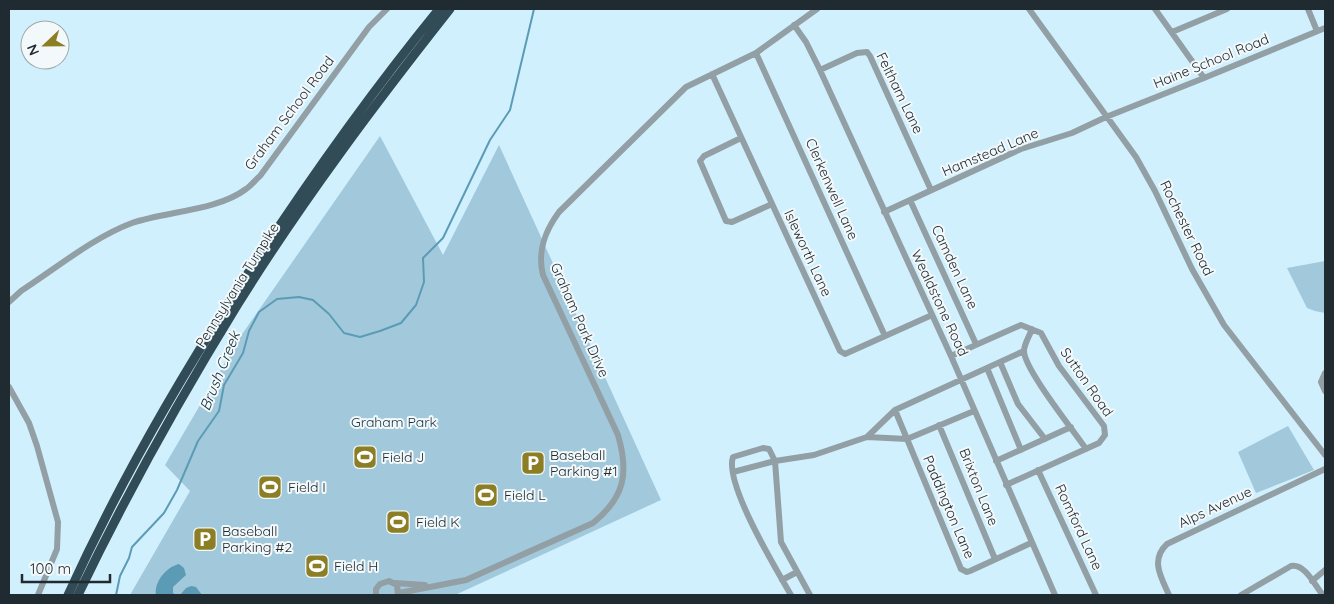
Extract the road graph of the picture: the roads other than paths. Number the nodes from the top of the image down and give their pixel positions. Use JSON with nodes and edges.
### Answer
{"nodes":[{"id":1,"x":387,"y":9,"type":"edge"},
{"id":2,"x":438,"y":9,"type":"edge"},
{"id":3,"x":450,"y":9,"type":"edge"},
{"id":4,"x":817,"y":9,"type":"edge"},
{"id":5,"x":1029,"y":9,"type":"edge"},
{"id":6,"x":1155,"y":9,"type":"edge"},
{"id":7,"x":1227,"y":9,"type":"edge"},
{"id":8,"x":1308,"y":9,"type":"edge"},
{"id":9,"x":794,"y":26,"type":"junction"},
{"id":10,"x":1325,"y":28,"type":"edge"},
{"id":11,"x":1317,"y":31,"type":"junction"},
{"id":12,"x":1172,"y":32,"type":"junction"},
{"id":13,"x":756,"y":53,"type":"junction"},
{"id":14,"x":820,"y":70,"type":"junction"},
{"id":15,"x":712,"y":74,"type":"junction"},
{"id":16,"x":1204,"y":78,"type":"junction"},
{"id":17,"x":1106,"y":117,"type":"junction"},
{"id":18,"x":741,"y":138,"type":"junction"},
{"id":19,"x":931,"y":190,"type":"junction"},
{"id":20,"x":910,"y":200,"type":"junction"},
{"id":21,"x":772,"y":204,"type":"junction"},
{"id":22,"x":884,"y":212,"type":"junction"},
{"id":23,"x":9,"y":302,"type":"edge"},
{"id":24,"x":932,"y":315,"type":"junction"},
{"id":25,"x":1032,"y":329,"type":"junction"},
{"id":26,"x":885,"y":336,"type":"junction"},
{"id":27,"x":976,"y":344,"type":"junction"},
{"id":28,"x":1024,"y":351,"type":"junction"},
{"id":29,"x":950,"y":356,"type":"junction"},
{"id":30,"x":1000,"y":362,"type":"junction"},
{"id":31,"x":987,"y":368,"type":"junction"},
{"id":32,"x":1325,"y":373,"type":"edge"},
{"id":33,"x":961,"y":380,"type":"junction"},
{"id":34,"x":9,"y":387,"type":"edge"},
{"id":35,"x":1325,"y":391,"type":"edge"},
{"id":36,"x":895,"y":410,"type":"junction"},
{"id":37,"x":974,"y":411,"type":"junction"},
{"id":38,"x":939,"y":425,"type":"junction"},
{"id":39,"x":1071,"y":427,"type":"junction"},
{"id":40,"x":867,"y":437,"type":"junction"},
{"id":41,"x":907,"y":438,"type":"junction"},
{"id":42,"x":1044,"y":439,"type":"junction"},
{"id":43,"x":1086,"y":448,"type":"junction"},
{"id":44,"x":1021,"y":450,"type":"junction"},
{"id":45,"x":1325,"y":455,"type":"edge"},
{"id":46,"x":996,"y":461,"type":"junction"},
{"id":47,"x":775,"y":462,"type":"junction"},
{"id":48,"x":1038,"y":470,"type":"junction"},
{"id":49,"x":1325,"y":470,"type":"edge"},
{"id":50,"x":733,"y":472,"type":"junction"},
{"id":51,"x":1006,"y":485,"type":"junction"},
{"id":52,"x":1031,"y":542,"type":"junction"},
{"id":53,"x":995,"y":559,"type":"junction"},
{"id":54,"x":1325,"y":570,"type":"edge"},
{"id":55,"x":798,"y":572,"type":"junction"},
{"id":56,"x":782,"y":580,"type":"junction"},
{"id":57,"x":1312,"y":581,"type":"junction"},
{"id":58,"x":395,"y":583,"type":"junction"},
{"id":59,"x":431,"y":586,"type":"junction"},
{"id":60,"x":375,"y":594,"type":"edge"},
{"id":61,"x":399,"y":594,"type":"edge"},
{"id":62,"x":1094,"y":594,"type":"edge"},
{"id":63,"x":38,"y":595,"type":"edge"},
{"id":64,"x":68,"y":595,"type":"edge"},
{"id":65,"x":78,"y":595,"type":"edge"},
{"id":66,"x":791,"y":595,"type":"edge"},
{"id":67,"x":810,"y":595,"type":"edge"},
{"id":68,"x":1055,"y":595,"type":"edge"},
{"id":69,"x":1169,"y":595,"type":"edge"},
{"id":70,"x":1241,"y":595,"type":"edge"},
{"id":71,"x":1322,"y":595,"type":"edge"}],
"edges":[{"from":1,"to":23,"type":"street","name":"Graham School Road"},
{"from":2,"to":64,"type":"highway","name":"Pennsylvania Turnpike"},
{"from":3,"to":65,"type":"highway","name":"Pennsylvania Turnpike"},
{"from":4,"to":9,"type":"street","name":"Graham Park Drive"},
{"from":5,"to":17,"type":"street","name":"Rochester Road"},
{"from":6,"to":12,"type":"street"},
{"from":7,"to":12,"type":"street"},
{"from":8,"to":11,"type":"street"},
{"from":9,"to":13,"type":"street","name":"Graham Park Drive"},
{"from":9,"to":14,"type":"street","name":"Wealdstone Road"},
{"from":10,"to":11,"type":"street","name":"Haine School Road"},
{"from":11,"to":16,"type":"street","name":"Haine School Road"},
{"from":12,"to":16,"type":"street"},
{"from":13,"to":15,"type":"street","name":"Graham Park Drive"},
{"from":13,"to":26,"type":"street","name":"Clerkenwell Lane"},
{"from":14,"to":19,"type":"street","name":"Feltham Lane"},
{"from":14,"to":22,"type":"street","name":"Wealdstone Road"},
{"from":15,"to":18,"type":"street","name":"Isleworth Lane"},
{"from":15,"to":59,"type":"street","name":"Graham Park Drive"},
{"from":16,"to":17,"type":"street","name":"Haine School Road"},
{"from":17,"to":19,"type":"street","name":"Hamstead Lane"},
{"from":17,"to":45,"type":"street","name":"Rochester Road"},
{"from":18,"to":21,"type":"street","name":"Isleworth Lane"},
{"from":18,"to":21,"type":"street"},
{"from":19,"to":20,"type":"street","name":"Hamstead Lane"},
{"from":20,"to":22,"type":"street","name":"Hamstead Lane"},
{"from":20,"to":27,"type":"street","name":"Camden Lane"},
{"from":21,"to":26,"type":"street","name":"Isleworth Lane"},
{"from":22,"to":24,"type":"street","name":"Wealdstone Road"},
{"from":24,"to":26,"type":"street","name":"Isleworth Lane"},
{"from":24,"to":29,"type":"street","name":"Wealdstone Road"},
{"from":25,"to":27,"type":"street"},
{"from":25,"to":28,"type":"street"},
{"from":25,"to":43,"type":"street","name":"Sutton Road"},
{"from":27,"to":29,"type":"street"},
{"from":28,"to":30,"type":"street"},
{"from":28,"to":39,"type":"street"},
{"from":29,"to":33,"type":"street","name":"Wealdstone Road"},
{"from":30,"to":31,"type":"street"},
{"from":30,"to":42,"type":"street"},
{"from":31,"to":33,"type":"street"},
{"from":31,"to":44,"type":"street"},
{"from":32,"to":35,"type":"street"},
{"from":33,"to":36,"type":"street"},
{"from":33,"to":37,"type":"street","name":"Wealdstone Road"},
{"from":34,"to":63,"type":"street"},
{"from":36,"to":40,"type":"street"},
{"from":36,"to":41,"type":"street","name":"Paddington Lane"},
{"from":37,"to":38,"type":"street"},
{"from":37,"to":46,"type":"street","name":"Wealdstone Road"},
{"from":38,"to":41,"type":"street"},
{"from":38,"to":53,"type":"street","name":"Brixton Lane"},
{"from":39,"to":42,"type":"street"},
{"from":39,"to":43,"type":"street"},
{"from":40,"to":41,"type":"street"},
{"from":40,"to":47,"type":"street"},
{"from":41,"to":53,"type":"street","name":"Paddington Lane"},
{"from":42,"to":44,"type":"street"},
{"from":43,"to":48,"type":"street","name":"Sutton Road"},
{"from":44,"to":46,"type":"street"},
{"from":46,"to":51,"type":"street","name":"Wealdstone Road"},
{"from":47,"to":50,"type":"street"},
{"from":47,"to":50,"type":"street"},
{"from":47,"to":55,"type":"street"},
{"from":48,"to":51,"type":"street","name":"Sutton Road"},
{"from":48,"to":62,"type":"street","name":"Romford Lane"},
{"from":49,"to":69,"type":"street","name":"Alps Avenue"},
{"from":50,"to":56,"type":"street"},
{"from":51,"to":52,"type":"street","name":"Wealdstone Road"},
{"from":52,"to":53,"type":"street","name":"Paddington Lane"},
{"from":52,"to":68,"type":"street","name":"Wealdstone Road"},
{"from":54,"to":57,"type":"street"},
{"from":55,"to":56,"type":"street"},
{"from":55,"to":67,"type":"street"},
{"from":56,"to":66,"type":"street"},
{"from":57,"to":70,"type":"street"},
{"from":57,"to":71,"type":"street"},
{"from":58,"to":59,"type":"street","name":"Graham Park Drive"},
{"from":58,"to":60,"type":"street","name":"Graham Park Drive"},
{"from":58,"to":61,"type":"street","name":"Graham Park Drive"},
{"from":59,"to":61,"type":"street","name":"Graham Park Drive"}]}
